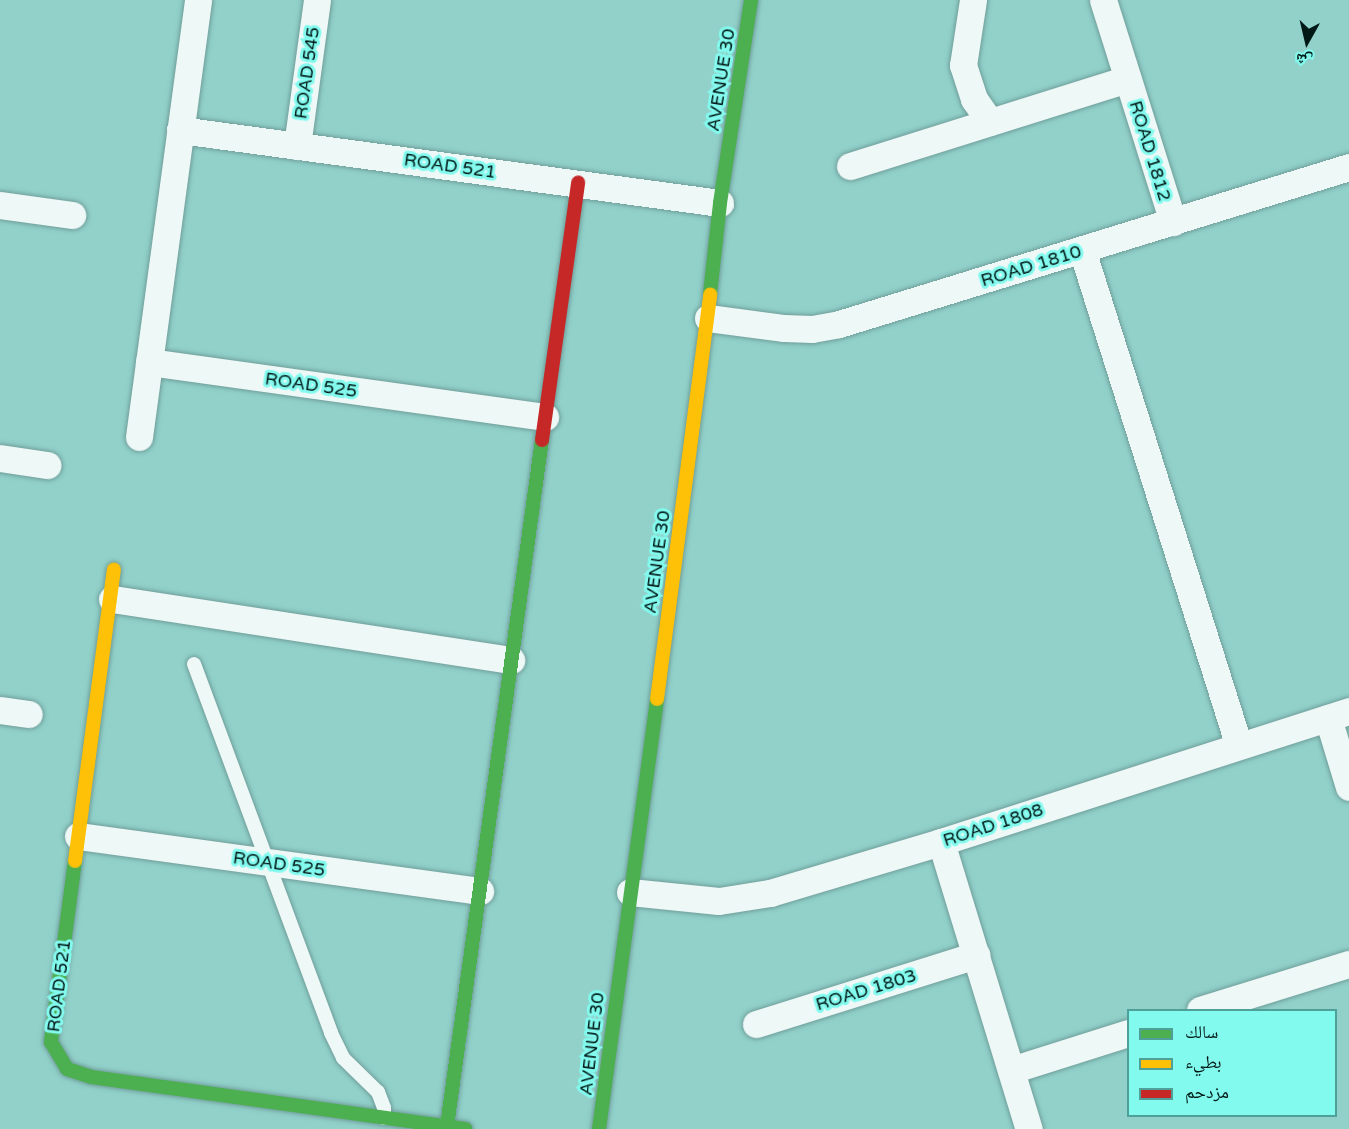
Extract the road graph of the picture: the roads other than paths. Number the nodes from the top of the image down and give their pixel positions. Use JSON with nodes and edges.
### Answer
{"nodes":[{"id":1,"x":198,"y":0,"type":"edge"},
{"id":2,"x":317,"y":0,"type":"edge"},
{"id":3,"x":751,"y":0,"type":"edge"},
{"id":4,"x":973,"y":0,"type":"edge"},
{"id":5,"x":1103,"y":0,"type":"edge"},
{"id":6,"x":1128,"y":79,"type":"junction"},
{"id":7,"x":990,"y":122,"type":"junction"},
{"id":8,"x":180,"y":130,"type":"junction"},
{"id":9,"x":297,"y":146,"type":"junction"},
{"id":10,"x":850,"y":165,"type":"dead end"},
{"id":11,"x":1349,"y":167,"type":"edge"},
{"id":12,"x":578,"y":183,"type":"junction"},
{"id":13,"x":720,"y":203,"type":"junction"},
{"id":14,"x":0,"y":205,"type":"edge"},
{"id":15,"x":72,"y":215,"type":"dead end"},
{"id":16,"x":1173,"y":222,"type":"junction"},
{"id":17,"x":1082,"y":250,"type":"junction"},
{"id":18,"x":708,"y":318,"type":"junction"},
{"id":19,"x":149,"y":362,"type":"junction"},
{"id":20,"x":545,"y":417,"type":"junction"},
{"id":21,"x":139,"y":437,"type":"dead end"},
{"id":22,"x":0,"y":459,"type":"edge"},
{"id":23,"x":47,"y":465,"type":"dead end"},
{"id":24,"x":114,"y":570,"type":"dead end"},
{"id":25,"x":112,"y":599,"type":"junction"},
{"id":26,"x":511,"y":660,"type":"junction"},
{"id":27,"x":194,"y":664,"type":"dead end"},
{"id":28,"x":0,"y":710,"type":"edge"},
{"id":29,"x":29,"y":714,"type":"dead end"},
{"id":30,"x":1338,"y":715,"type":"edge"},
{"id":31,"x":1239,"y":746,"type":"junction"},
{"id":32,"x":1349,"y":787,"type":"edge"},
{"id":33,"x":78,"y":836,"type":"junction"},
{"id":34,"x":941,"y":842,"type":"junction"},
{"id":35,"x":267,"y":863,"type":"junction"},
{"id":36,"x":480,"y":891,"type":"junction"},
{"id":37,"x":630,"y":892,"type":"junction"},
{"id":38,"x":976,"y":956,"type":"junction"},
{"id":39,"x":1349,"y":964,"type":"edge"},
{"id":40,"x":1206,"y":1009,"type":"edge"},
{"id":41,"x":756,"y":1024,"type":"dead end"},
{"id":42,"x":1127,"y":1033,"type":"edge"},
{"id":43,"x":1011,"y":1070,"type":"junction"},
{"id":44,"x":384,"y":1118,"type":"junction"},
{"id":45,"x":447,"y":1126,"type":"junction"},
{"id":46,"x":465,"y":1129,"type":"edge"},
{"id":47,"x":599,"y":1129,"type":"edge"},
{"id":48,"x":1029,"y":1129,"type":"edge"}],
"edges":[{"from":1,"to":8,"type":"street"},
{"from":2,"to":9,"type":"street","name":"ROAD 545"},
{"from":3,"to":13,"type":"street","name":"AVENUE 30"},
{"from":4,"to":7,"type":"street"},
{"from":5,"to":6,"type":"street","name":"ROAD 1812"},
{"from":6,"to":7,"type":"street","name":"ROAD 1812"},
{"from":6,"to":16,"type":"street","name":"ROAD 1812"},
{"from":7,"to":10,"type":"street","name":"ROAD 1812"},
{"from":8,"to":9,"type":"street","name":"ROAD 521"},
{"from":8,"to":19,"type":"street"},
{"from":9,"to":12,"type":"street","name":"ROAD 521"},
{"from":11,"to":16,"type":"street","name":"ROAD 1810"},
{"from":12,"to":13,"type":"street","name":"ROAD 521"},
{"from":12,"to":20,"type":"street"},
{"from":13,"to":18,"type":"street","name":"AVENUE 30"},
{"from":14,"to":15,"type":"street"},
{"from":16,"to":17,"type":"street","name":"ROAD 1810"},
{"from":17,"to":18,"type":"street","name":"ROAD 1810"},
{"from":17,"to":31,"type":"street"},
{"from":18,"to":37,"type":"street","name":"AVENUE 30"},
{"from":19,"to":20,"type":"street","name":"ROAD 525"},
{"from":19,"to":21,"type":"street"},
{"from":20,"to":26,"type":"street"},
{"from":22,"to":23,"type":"street"},
{"from":24,"to":25,"type":"street","name":"ROAD 521"},
{"from":25,"to":26,"type":"street"},
{"from":25,"to":33,"type":"street","name":"ROAD 521"},
{"from":26,"to":36,"type":"street"},
{"from":27,"to":35,"type":"lane"},
{"from":28,"to":29,"type":"street"},
{"from":30,"to":31,"type":"street","name":"ROAD 1808"},
{"from":30,"to":32,"type":"street"},
{"from":31,"to":34,"type":"street","name":"ROAD 1808"},
{"from":33,"to":35,"type":"street","name":"ROAD 525"},
{"from":33,"to":44,"type":"street","name":"ROAD 521"},
{"from":34,"to":37,"type":"street","name":"ROAD 1808"},
{"from":34,"to":38,"type":"street"},
{"from":35,"to":36,"type":"street","name":"ROAD 525"},
{"from":35,"to":44,"type":"lane"},
{"from":36,"to":45,"type":"street"},
{"from":37,"to":47,"type":"street","name":"AVENUE 30"},
{"from":38,"to":41,"type":"street","name":"ROAD 1803"},
{"from":38,"to":43,"type":"street"},
{"from":39,"to":40,"type":"street"},
{"from":42,"to":43,"type":"street"},
{"from":43,"to":48,"type":"street"},
{"from":44,"to":45,"type":"street","name":"ROAD 521"},
{"from":45,"to":46,"type":"street","name":"ROAD 521"}]}
